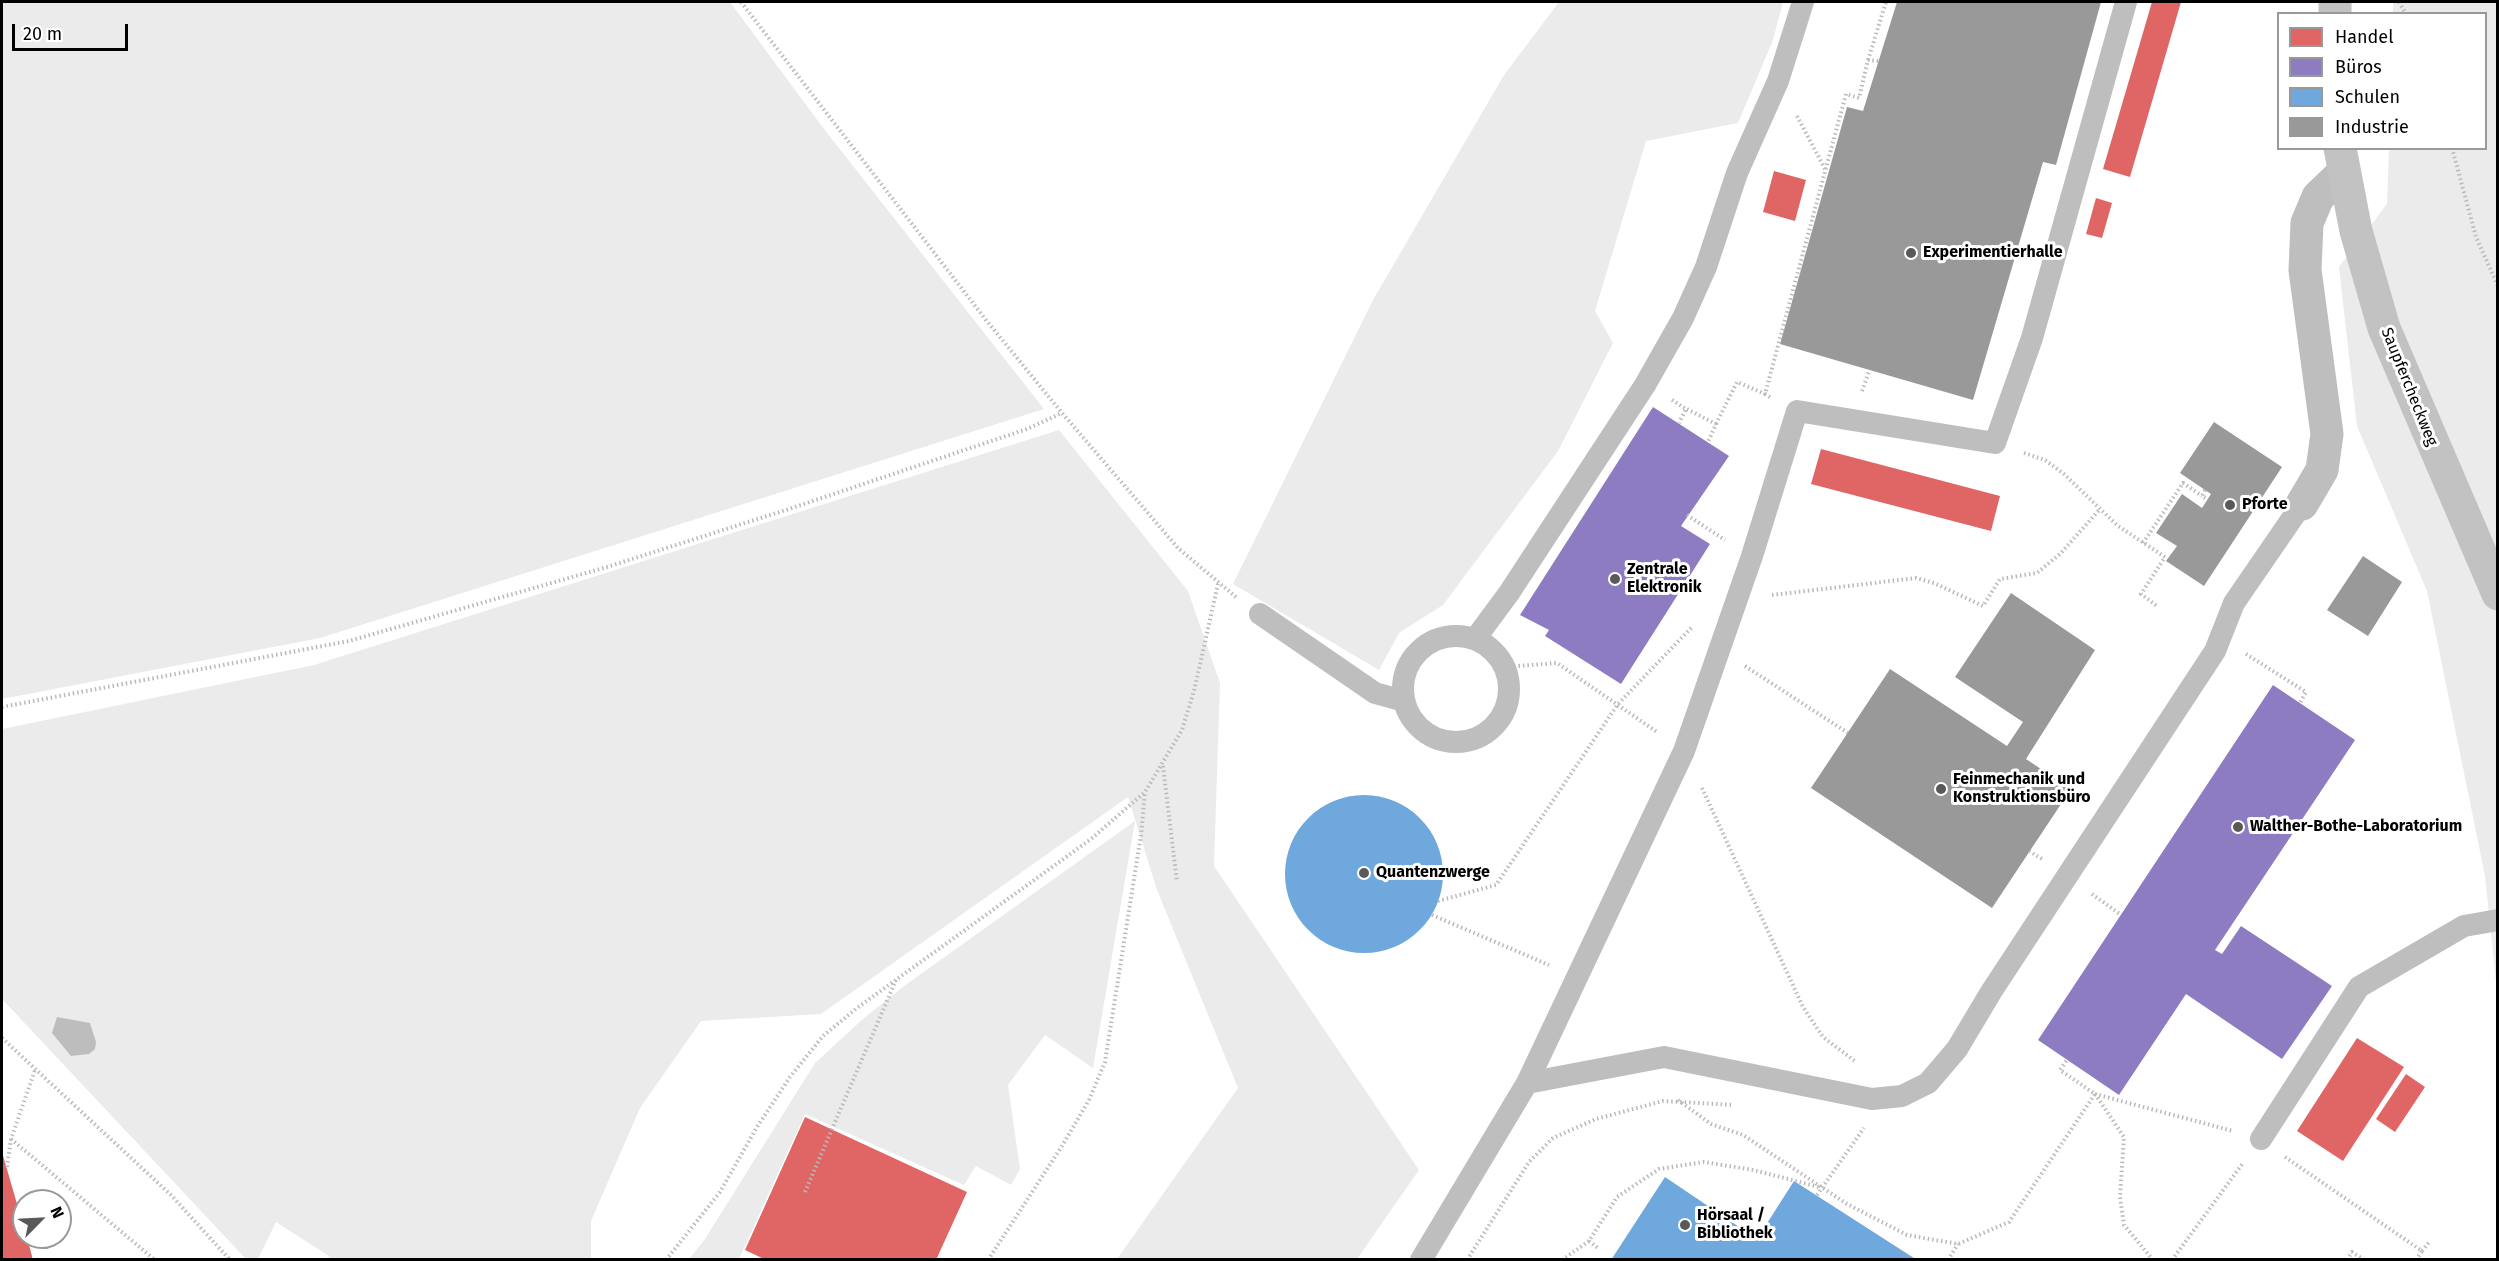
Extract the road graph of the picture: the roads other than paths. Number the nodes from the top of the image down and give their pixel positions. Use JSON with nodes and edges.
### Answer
{"nodes":[{"id":1,"x":1803,"y":2,"type":"edge"},
{"id":2,"x":2126,"y":2,"type":"edge"},
{"id":3,"x":2342,"y":160,"type":"edge"},
{"id":4,"x":2302,"y":504,"type":"joint"},
{"id":5,"x":2498,"y":594,"type":"edge"},
{"id":6,"x":1260,"y":614,"type":"road end"},
{"id":7,"x":1475,"y":639,"type":"junction"},
{"id":8,"x":1404,"y":701,"type":"junction"},
{"id":9,"x":2498,"y":920,"type":"edge"},
{"id":10,"x":1527,"y":1083,"type":"junction"},
{"id":11,"x":2261,"y":1139,"type":"road end"},
{"id":12,"x":1420,"y":1260,"type":"edge"}],
"edges":[{"from":1,"to":7,"type":"lane"},
{"from":2,"to":10,"type":"lane"},
{"from":3,"to":4,"type":"street","name":"Saupfercheckweg"},
{"from":3,"to":5,"type":"street","name":"Saupfercheckweg"},
{"from":4,"to":10,"type":"lane"},
{"from":6,"to":8,"type":"lane"},
{"from":7,"to":8,"type":"lane"},
{"from":7,"to":8,"type":"lane"},
{"from":9,"to":11,"type":"lane"},
{"from":10,"to":12,"type":"lane"}]}
